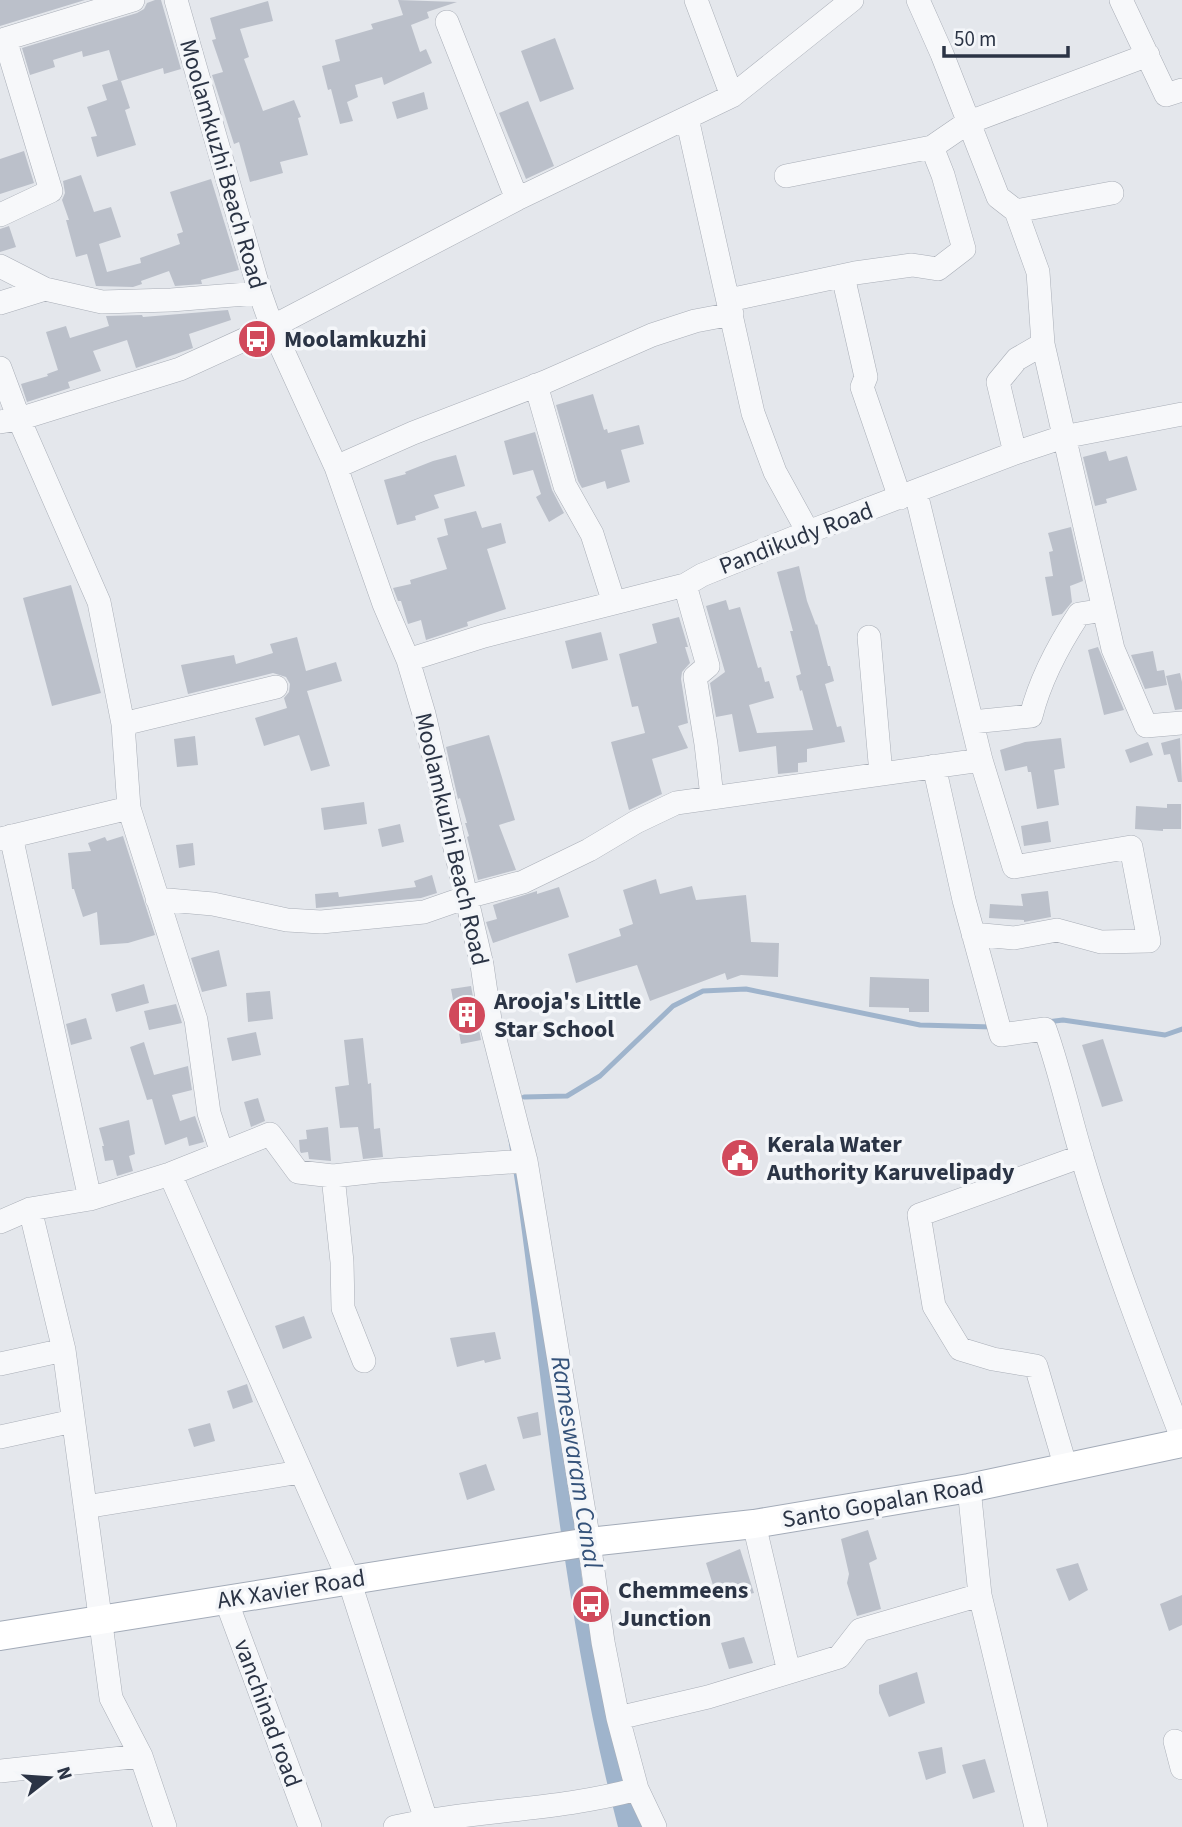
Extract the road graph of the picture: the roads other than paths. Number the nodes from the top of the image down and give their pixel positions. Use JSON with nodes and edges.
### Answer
{"nodes":[{"id":1,"x":133,"y":0,"type":"edge"},
{"id":2,"x":176,"y":0,"type":"edge"},
{"id":3,"x":696,"y":0,"type":"edge"},
{"id":4,"x":816,"y":0,"type":"edge"},
{"id":5,"x":918,"y":0,"type":"edge"},
{"id":6,"x":1121,"y":0,"type":"edge"},
{"id":7,"x":843,"y":7,"type":"edge"},
{"id":8,"x":447,"y":22,"type":"dead end"},
{"id":9,"x":1148,"y":55,"type":"junction"},
{"id":10,"x":1182,"y":90,"type":"edge"},
{"id":11,"x":732,"y":96,"type":"junction"},
{"id":12,"x":687,"y":118,"type":"junction"},
{"id":13,"x":967,"y":124,"type":"junction"},
{"id":14,"x":932,"y":147,"type":"junction"},
{"id":15,"x":786,"y":176,"type":"dead end"},
{"id":16,"x":1112,"y":193,"type":"dead end"},
{"id":17,"x":517,"y":199,"type":"junction"},
{"id":18,"x":1016,"y":211,"type":"junction"},
{"id":19,"x":0,"y":215,"type":"edge"},
{"id":20,"x":0,"y":265,"type":"edge"},
{"id":21,"x":843,"y":276,"type":"junction"},
{"id":22,"x":45,"y":289,"type":"junction"},
{"id":23,"x":260,"y":293,"type":"junction"},
{"id":24,"x":0,"y":303,"type":"edge"},
{"id":25,"x":730,"y":307,"type":"junction"},
{"id":26,"x":272,"y":327,"type":"junction"},
{"id":27,"x":1043,"y":344,"type":"junction"},
{"id":28,"x":0,"y":368,"type":"edge"},
{"id":29,"x":536,"y":386,"type":"junction"},
{"id":30,"x":10,"y":420,"type":"edge"},
{"id":31,"x":1181,"y":421,"type":"edge"},
{"id":32,"x":1063,"y":437,"type":"junction"},
{"id":33,"x":1015,"y":453,"type":"junction"},
{"id":34,"x":337,"y":467,"type":"junction"},
{"id":35,"x":908,"y":495,"type":"junction"},
{"id":36,"x":807,"y":533,"type":"junction"},
{"id":37,"x":685,"y":585,"type":"junction"},
{"id":38,"x":614,"y":603,"type":"junction"},
{"id":39,"x":1104,"y":610,"type":"junction"},
{"id":40,"x":869,"y":637,"type":"dead end"},
{"id":41,"x":408,"y":660,"type":"junction"},
{"id":42,"x":276,"y":687,"type":"dead end"},
{"id":43,"x":972,"y":722,"type":"junction"},
{"id":44,"x":1182,"y":723,"type":"edge"},
{"id":45,"x":123,"y":724,"type":"junction"},
{"id":46,"x":981,"y":760,"type":"junction"},
{"id":47,"x":934,"y":766,"type":"junction"},
{"id":48,"x":881,"y":774,"type":"junction"},
{"id":49,"x":712,"y":797,"type":"junction"},
{"id":50,"x":129,"y":808,"type":"junction"},
{"id":51,"x":6,"y":838,"type":"edge"},
{"id":52,"x":467,"y":897,"type":"junction"},
{"id":53,"x":157,"y":900,"type":"junction"},
{"id":54,"x":973,"y":934,"type":"junction"},
{"id":55,"x":222,"y":1153,"type":"junction"},
{"id":56,"x":1082,"y":1156,"type":"junction"},
{"id":57,"x":519,"y":1162,"type":"junction"},
{"id":58,"x":170,"y":1174,"type":"junction"},
{"id":59,"x":333,"y":1176,"type":"junction"},
{"id":60,"x":90,"y":1199,"type":"junction"},
{"id":61,"x":30,"y":1209,"type":"junction"},
{"id":62,"x":0,"y":1222,"type":"edge"},
{"id":63,"x":64,"y":1350,"type":"junction"},
{"id":64,"x":364,"y":1361,"type":"dead end"},
{"id":65,"x":0,"y":1364,"type":"edge"},
{"id":66,"x":73,"y":1421,"type":"junction"},
{"id":67,"x":0,"y":1437,"type":"edge"},
{"id":68,"x":1182,"y":1440,"type":"edge"},
{"id":69,"x":1066,"y":1468,"type":"junction"},
{"id":70,"x":300,"y":1472,"type":"junction"},
{"id":71,"x":969,"y":1488,"type":"junction"},
{"id":72,"x":85,"y":1507,"type":"junction"},
{"id":73,"x":754,"y":1524,"type":"junction"},
{"id":74,"x":576,"y":1544,"type":"junction"},
{"id":75,"x":349,"y":1580,"type":"junction"},
{"id":76,"x":980,"y":1595,"type":"junction"},
{"id":77,"x":226,"y":1600,"type":"junction"},
{"id":78,"x":100,"y":1620,"type":"junction"},
{"id":79,"x":1,"y":1633,"type":"edge"},
{"id":80,"x":789,"y":1672,"type":"junction"},
{"id":81,"x":618,"y":1718,"type":"junction"},
{"id":82,"x":1175,"y":1741,"type":"dead end"},
{"id":83,"x":141,"y":1756,"type":"junction"},
{"id":84,"x":1182,"y":1768,"type":"edge"},
{"id":85,"x":0,"y":1771,"type":"edge"},
{"id":86,"x":637,"y":1789,"type":"junction"},
{"id":87,"x":426,"y":1820,"type":"junction"},
{"id":88,"x":165,"y":1827,"type":"edge"},
{"id":89,"x":310,"y":1827,"type":"edge"},
{"id":90,"x":395,"y":1827,"type":"edge"},
{"id":91,"x":655,"y":1827,"type":"edge"},
{"id":92,"x":1036,"y":1827,"type":"edge"}],
"edges":[{"from":1,"to":19,"type":"street"},
{"from":2,"to":23,"type":"street","name":"Moolamkuzhi Beach Road"},
{"from":3,"to":11,"type":"street"},
{"from":4,"to":7,"type":"street"},
{"from":5,"to":13,"type":"street"},
{"from":6,"to":9,"type":"street"},
{"from":7,"to":11,"type":"street"},
{"from":8,"to":17,"type":"street"},
{"from":9,"to":10,"type":"street"},
{"from":9,"to":13,"type":"street"},
{"from":11,"to":12,"type":"street"},
{"from":12,"to":17,"type":"street"},
{"from":12,"to":25,"type":"street"},
{"from":13,"to":14,"type":"street"},
{"from":13,"to":18,"type":"street"},
{"from":14,"to":15,"type":"street"},
{"from":14,"to":21,"type":"street"},
{"from":16,"to":18,"type":"street"},
{"from":17,"to":26,"type":"street"},
{"from":18,"to":27,"type":"street"},
{"from":20,"to":22,"type":"street"},
{"from":21,"to":25,"type":"street"},
{"from":21,"to":35,"type":"street"},
{"from":22,"to":23,"type":"street"},
{"from":22,"to":24,"type":"street"},
{"from":23,"to":26,"type":"street","name":"Moolamkuzhi Beach Road"},
{"from":25,"to":29,"type":"street"},
{"from":25,"to":36,"type":"street"},
{"from":26,"to":30,"type":"street"},
{"from":26,"to":34,"type":"street","name":"Moolamkuzhi Beach Road"},
{"from":27,"to":32,"type":"street"},
{"from":27,"to":33,"type":"street"},
{"from":28,"to":30,"type":"street"},
{"from":29,"to":34,"type":"street"},
{"from":29,"to":38,"type":"street"},
{"from":30,"to":45,"type":"street"},
{"from":31,"to":32,"type":"street","name":"Pandikudy Road"},
{"from":32,"to":33,"type":"street","name":"Pandikudy Road"},
{"from":32,"to":39,"type":"street"},
{"from":33,"to":35,"type":"street","name":"Pandikudy Road"},
{"from":34,"to":41,"type":"street","name":"Moolamkuzhi Beach Road"},
{"from":35,"to":36,"type":"street","name":"Pandikudy Road"},
{"from":35,"to":43,"type":"street"},
{"from":36,"to":37,"type":"street","name":"Pandikudy Road"},
{"from":37,"to":38,"type":"street","name":"Pandikudy Road"},
{"from":37,"to":49,"type":"street"},
{"from":38,"to":41,"type":"street","name":"Pandikudy Road"},
{"from":39,"to":43,"type":"street"},
{"from":39,"to":44,"type":"street"},
{"from":40,"to":48,"type":"street"},
{"from":41,"to":52,"type":"street","name":"Moolamkuzhi Beach Road"},
{"from":42,"to":45,"type":"street"},
{"from":43,"to":46,"type":"street"},
{"from":45,"to":50,"type":"street"},
{"from":46,"to":47,"type":"street"},
{"from":46,"to":54,"type":"street"},
{"from":47,"to":48,"type":"street"},
{"from":47,"to":54,"type":"street"},
{"from":48,"to":49,"type":"street"},
{"from":49,"to":52,"type":"street"},
{"from":50,"to":51,"type":"street"},
{"from":50,"to":53,"type":"street"},
{"from":51,"to":60,"type":"street"},
{"from":52,"to":53,"type":"street"},
{"from":52,"to":57,"type":"street","name":"Moolamkuzhi Beach Road"},
{"from":53,"to":55,"type":"street"},
{"from":54,"to":56,"type":"street"},
{"from":55,"to":58,"type":"street"},
{"from":55,"to":59,"type":"street"},
{"from":56,"to":68,"type":"street"},
{"from":56,"to":69,"type":"street"},
{"from":57,"to":59,"type":"street"},
{"from":57,"to":74,"type":"street","name":"Moolamkuzhi Beach Road"},
{"from":58,"to":60,"type":"street"},
{"from":58,"to":70,"type":"street"},
{"from":59,"to":64,"type":"street"},
{"from":60,"to":61,"type":"street"},
{"from":61,"to":62,"type":"street"},
{"from":61,"to":63,"type":"street"},
{"from":63,"to":65,"type":"street"},
{"from":63,"to":66,"type":"street"},
{"from":66,"to":67,"type":"street"},
{"from":66,"to":72,"type":"street"},
{"from":68,"to":69,"type":"main road","name":"Santo Gopalan Road"},
{"from":69,"to":71,"type":"main road","name":"Santo Gopalan Road"},
{"from":70,"to":72,"type":"street"},
{"from":70,"to":75,"type":"street"},
{"from":71,"to":73,"type":"main road","name":"Santo Gopalan Road"},
{"from":71,"to":76,"type":"street"},
{"from":72,"to":78,"type":"street"},
{"from":73,"to":74,"type":"main road","name":"Santo Gopalan Road"},
{"from":73,"to":80,"type":"street"},
{"from":74,"to":75,"type":"main road","name":"AK Xavier Road"},
{"from":74,"to":81,"type":"street","name":"Moolamkuzhi Beach Road"},
{"from":75,"to":77,"type":"main road","name":"AK Xavier Road"},
{"from":75,"to":87,"type":"street"},
{"from":76,"to":80,"type":"street"},
{"from":76,"to":92,"type":"street"},
{"from":77,"to":78,"type":"main road","name":"AK Xavier Road"},
{"from":77,"to":89,"type":"street","name":"vanchinad road"},
{"from":78,"to":79,"type":"main road","name":"AK Xavier Road"},
{"from":78,"to":83,"type":"street"},
{"from":80,"to":81,"type":"street"},
{"from":81,"to":86,"type":"street","name":"Moolamkuzhi Beach Road"},
{"from":82,"to":84,"type":"street"},
{"from":83,"to":85,"type":"street"},
{"from":83,"to":88,"type":"street"},
{"from":86,"to":87,"type":"street"},
{"from":86,"to":91,"type":"street","name":"Moolamkuzhi Beach Road"},
{"from":87,"to":90,"type":"street"}]}
